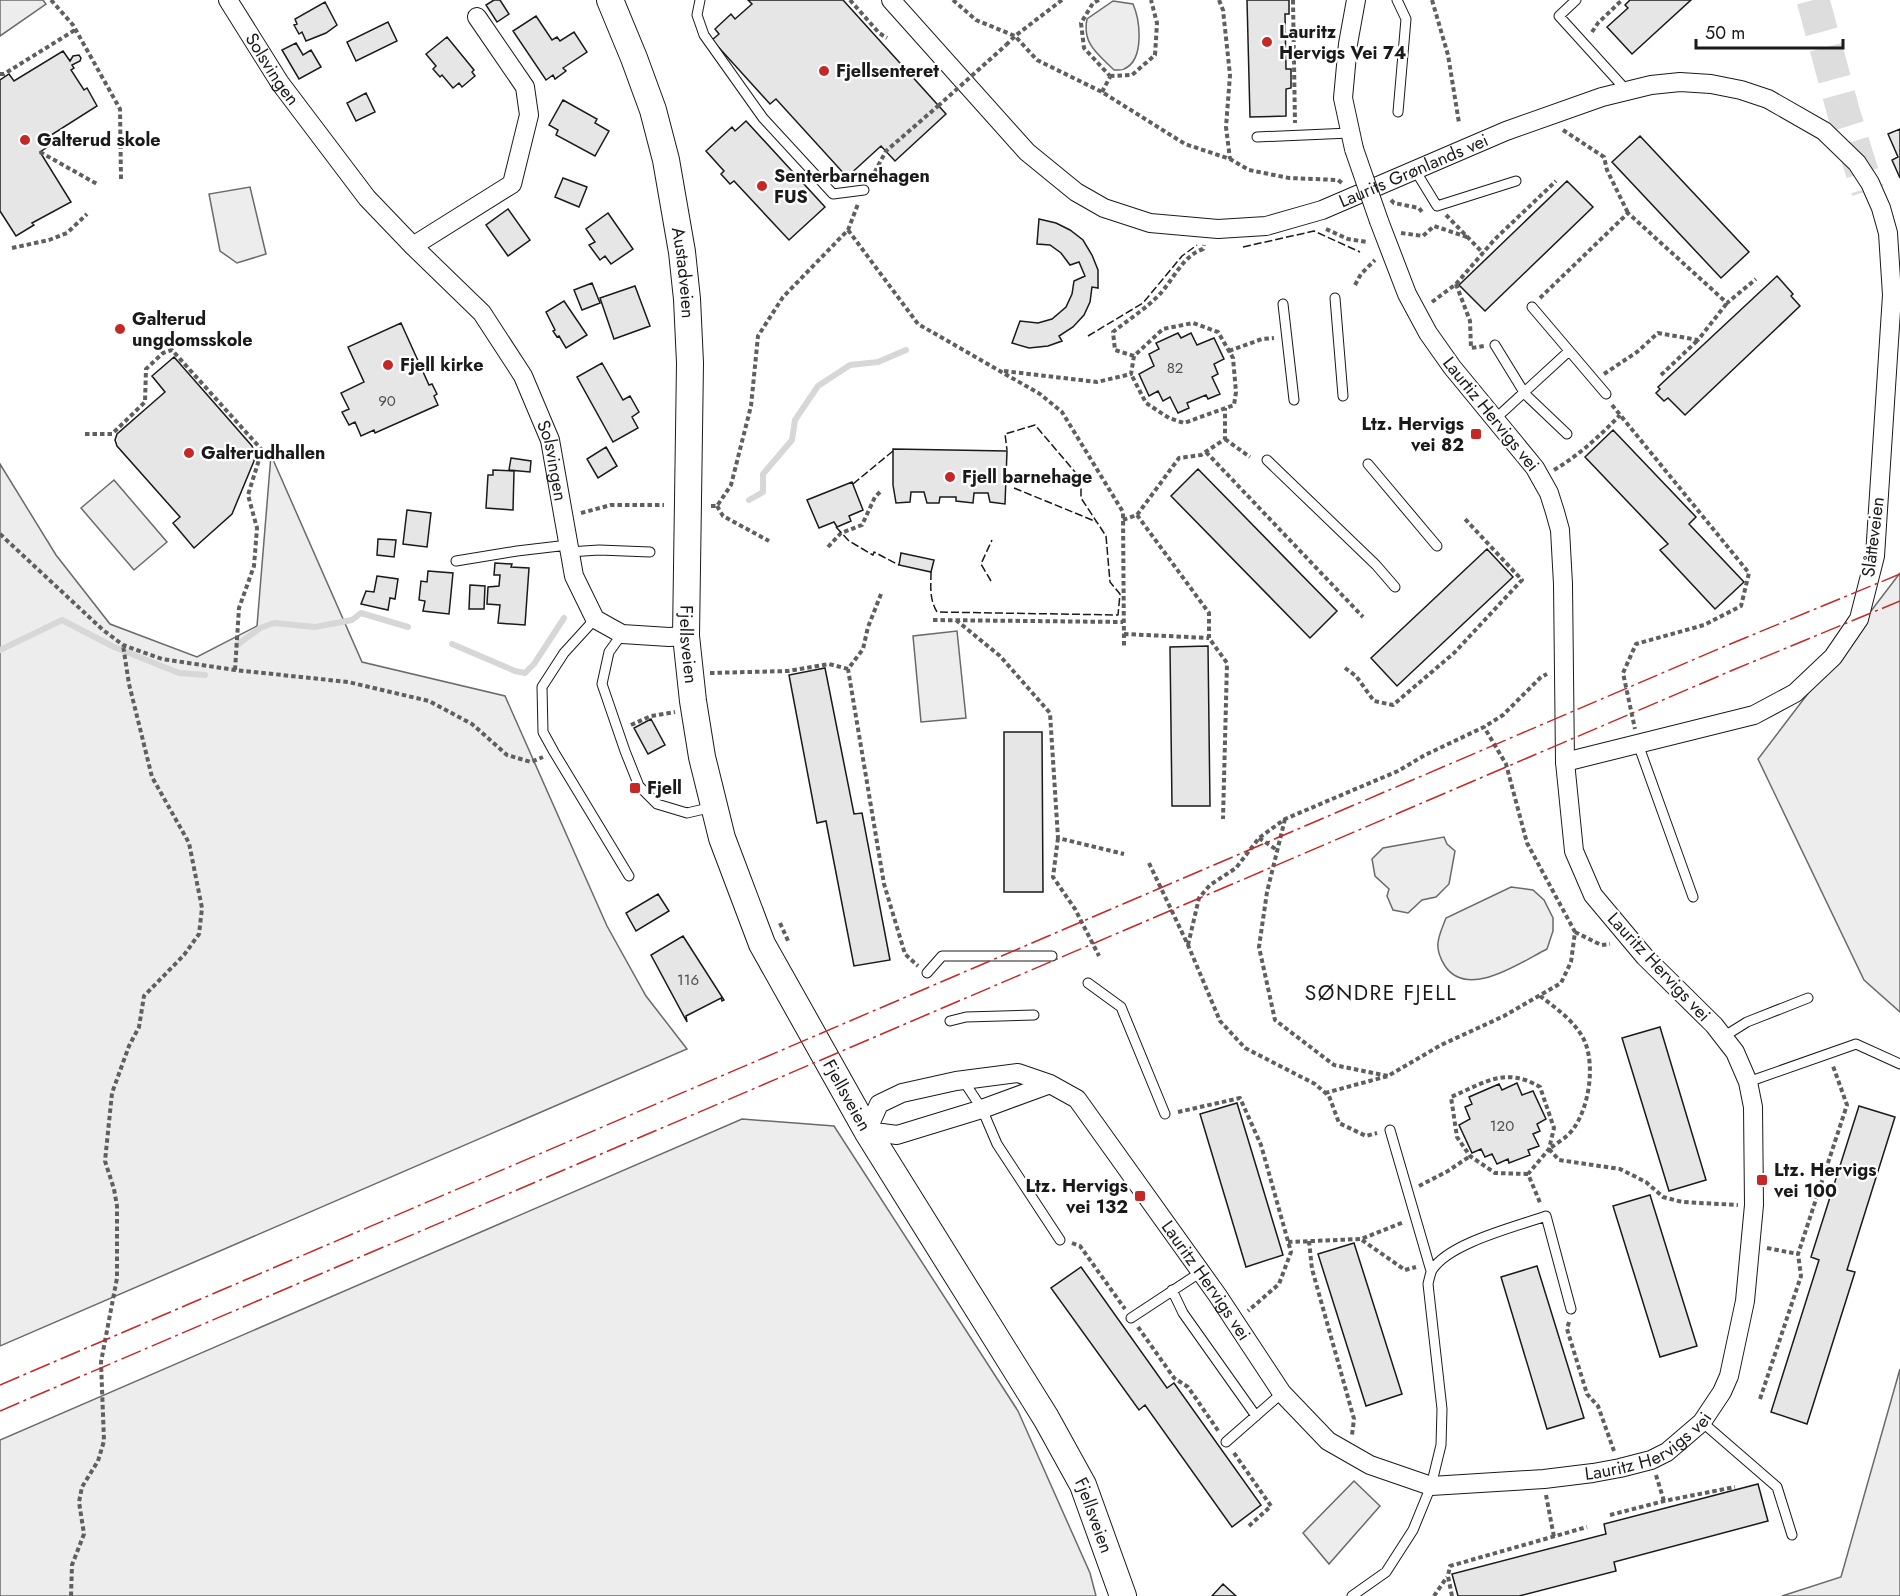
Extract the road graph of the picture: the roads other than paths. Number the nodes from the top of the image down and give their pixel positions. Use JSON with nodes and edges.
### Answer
{"nodes":[{"id":1,"x":228,"y":0,"type":"edge"},
{"id":2,"x":610,"y":0,"type":"edge"},
{"id":3,"x":700,"y":0,"type":"edge"},
{"id":4,"x":891,"y":0,"type":"edge"},
{"id":5,"x":1356,"y":0,"type":"edge"},
{"id":6,"x":1397,"y":0,"type":"edge"},
{"id":7,"x":1576,"y":0,"type":"edge"},
{"id":8,"x":477,"y":17,"type":"dead end"},
{"id":9,"x":1627,"y":90,"type":"junction"},
{"id":10,"x":1398,"y":112,"type":"dead end"},
{"id":11,"x":1257,"y":137,"type":"dead end"},
{"id":12,"x":1352,"y":141,"type":"junction"},
{"id":13,"x":1415,"y":170,"type":"junction"},
{"id":14,"x":1516,"y":182,"type":"dead end"},
{"id":15,"x":864,"y":190,"type":"road end"},
{"id":16,"x":412,"y":246,"type":"junction"},
{"id":17,"x":1892,"y":295,"type":"joint"},
{"id":18,"x":1335,"y":298,"type":"dead end"},
{"id":19,"x":1283,"y":304,"type":"dead end"},
{"id":20,"x":1532,"y":308,"type":"road end"},
{"id":21,"x":1495,"y":345,"type":"road end"},
{"id":22,"x":1569,"y":351,"type":"junction"},
{"id":23,"x":1525,"y":393,"type":"junction"},
{"id":24,"x":1606,"y":393,"type":"road end"},
{"id":25,"x":1343,"y":396,"type":"dead end"},
{"id":26,"x":1294,"y":400,"type":"dead end"},
{"id":27,"x":1494,"y":420,"type":"junction"},
{"id":28,"x":1567,"y":434,"type":"dead end"},
{"id":29,"x":1267,"y":460,"type":"dead end"},
{"id":30,"x":1368,"y":464,"type":"dead end"},
{"id":31,"x":1437,"y":546,"type":"dead end"},
{"id":32,"x":568,"y":548,"type":"junction"},
{"id":33,"x":650,"y":552,"type":"dead end"},
{"id":34,"x":686,"y":556,"type":"joint"},
{"id":35,"x":456,"y":561,"type":"dead end"},
{"id":36,"x":1395,"y":587,"type":"dead end"},
{"id":37,"x":595,"y":619,"type":"junction"},
{"id":38,"x":622,"y":634,"type":"junction"},
{"id":39,"x":686,"y":636,"type":"junction"},
{"id":40,"x":1638,"y":744,"type":"junction"},
{"id":41,"x":1564,"y":762,"type":"junction"},
{"id":42,"x":714,"y":806,"type":"junction"},
{"id":43,"x":629,"y":876,"type":"dead end"},
{"id":44,"x":1693,"y":897,"type":"dead end"},
{"id":45,"x":1052,"y":956,"type":"dead end"},
{"id":46,"x":927,"y":973,"type":"road end"},
{"id":47,"x":1088,"y":982,"type":"dead end"},
{"id":48,"x":1809,"y":998,"type":"dead end"},
{"id":49,"x":1034,"y":1015,"type":"dead end"},
{"id":50,"x":950,"y":1021,"type":"dead end"},
{"id":51,"x":1723,"y":1036,"type":"junction"},
{"id":52,"x":1900,"y":1064,"type":"edge"},
{"id":53,"x":963,"y":1080,"type":"junction"},
{"id":54,"x":1749,"y":1082,"type":"junction"},
{"id":55,"x":1050,"y":1084,"type":"junction"},
{"id":56,"x":982,"y":1109,"type":"junction"},
{"id":57,"x":1166,"y":1114,"type":"road end"},
{"id":58,"x":1390,"y":1130,"type":"road end"},
{"id":59,"x":867,"y":1131,"type":"junction"},
{"id":60,"x":1060,"y":1240,"type":"road end"},
{"id":61,"x":1430,"y":1268,"type":"junction"},
{"id":62,"x":1201,"y":1272,"type":"junction"},
{"id":63,"x":1172,"y":1290,"type":"junction"},
{"id":64,"x":1571,"y":1309,"type":"road end"},
{"id":65,"x":1131,"y":1318,"type":"road end"},
{"id":66,"x":1282,"y":1393,"type":"junction"},
{"id":67,"x":1256,"y":1416,"type":"junction"},
{"id":68,"x":1702,"y":1422,"type":"junction"},
{"id":69,"x":1227,"y":1442,"type":"road end"},
{"id":70,"x":1431,"y":1486,"type":"junction"},
{"id":71,"x":1792,"y":1535,"type":"dead end"},
{"id":72,"x":1123,"y":1596,"type":"edge"},
{"id":73,"x":1352,"y":1596,"type":"edge"}],
"edges":[{"from":1,"to":16,"type":"street","name":"Solsvingen"},
{"from":2,"to":34,"type":"main road","name":"Austadveien"},
{"from":3,"to":15,"type":"lane"},
{"from":4,"to":13,"type":"street","name":"Laurits Grønlands vei"},
{"from":5,"to":12,"type":"street"},
{"from":6,"to":10,"type":"lane"},
{"from":7,"to":9,"type":"lane"},
{"from":8,"to":16,"type":"street"},
{"from":9,"to":13,"type":"street","name":"Laurits Grønlands vei"},
{"from":9,"to":17,"type":"street","name":"Laurits Grønlands vei"},
{"from":11,"to":12,"type":"lane"},
{"from":12,"to":27,"type":"street","name":"Laurtiz Hervigs vei","bridge":true},
{"from":13,"to":14,"type":"lane"},
{"from":16,"to":32,"type":"street","name":"Solsvingen"},
{"from":17,"to":40,"type":"street","name":"Slåtteveien"},
{"from":18,"to":25,"type":"lane"},
{"from":19,"to":26,"type":"lane"},
{"from":20,"to":22,"type":"lane"},
{"from":21,"to":23,"type":"lane"},
{"from":22,"to":23,"type":"lane"},
{"from":22,"to":24,"type":"lane"},
{"from":23,"to":27,"type":"lane"},
{"from":23,"to":28,"type":"lane"},
{"from":27,"to":41,"type":"street","name":"Laurtiz Hervigs vei"},
{"from":29,"to":36,"type":"lane"},
{"from":30,"to":31,"type":"lane"},
{"from":32,"to":33,"type":"lane"},
{"from":32,"to":35,"type":"lane"},
{"from":32,"to":37,"type":"street","name":"Solsvingen"},
{"from":34,"to":39,"type":"main road","name":"Fjellsveien"},
{"from":37,"to":38,"type":"street"},
{"from":37,"to":43,"type":"lane"},
{"from":38,"to":39,"type":"street"},
{"from":38,"to":42,"type":"lane"},
{"from":39,"to":42,"type":"main road","name":"Fjellsveien"},
{"from":40,"to":41,"type":"street","name":"Slåtteveien"},
{"from":40,"to":44,"type":"lane"},
{"from":41,"to":51,"type":"street","name":"Lauritz Hervigs vei"},
{"from":42,"to":59,"type":"main road","name":"Fjellsveien"},
{"from":45,"to":46,"type":"lane"},
{"from":47,"to":57,"type":"lane"},
{"from":48,"to":51,"type":"lane"},
{"from":49,"to":50,"type":"lane"},
{"from":51,"to":54,"type":"street","name":"Lauritz Hervigs vei"},
{"from":52,"to":54,"type":"lane"},
{"from":53,"to":55,"type":"street","name":"Lauritz Hervigs vei"},
{"from":53,"to":56,"type":"lane"},
{"from":53,"to":59,"type":"street","name":"Lauritz Hervigs vei"},
{"from":54,"to":68,"type":"street","name":"Lauritz Hervigs vei"},
{"from":55,"to":56,"type":"street"},
{"from":55,"to":62,"type":"street","name":"Lauritz Hervigs vei"},
{"from":56,"to":59,"type":"street"},
{"from":56,"to":60,"type":"lane"},
{"from":58,"to":61,"type":"lane"},
{"from":59,"to":72,"type":"main road","name":"Fjellsveien"},
{"from":61,"to":64,"type":"lane"},
{"from":61,"to":70,"type":"lane"},
{"from":62,"to":63,"type":"lane"},
{"from":62,"to":66,"type":"street","name":"Lauritz Hervigs vei"},
{"from":63,"to":65,"type":"lane"},
{"from":63,"to":67,"type":"lane"},
{"from":66,"to":67,"type":"lane"},
{"from":66,"to":70,"type":"street","name":"Lauritz Hervigs vei"},
{"from":67,"to":69,"type":"lane"},
{"from":68,"to":70,"type":"street","name":"Lauritz Hervigs vei"},
{"from":68,"to":71,"type":"lane"},
{"from":70,"to":73,"type":"lane"}]}
